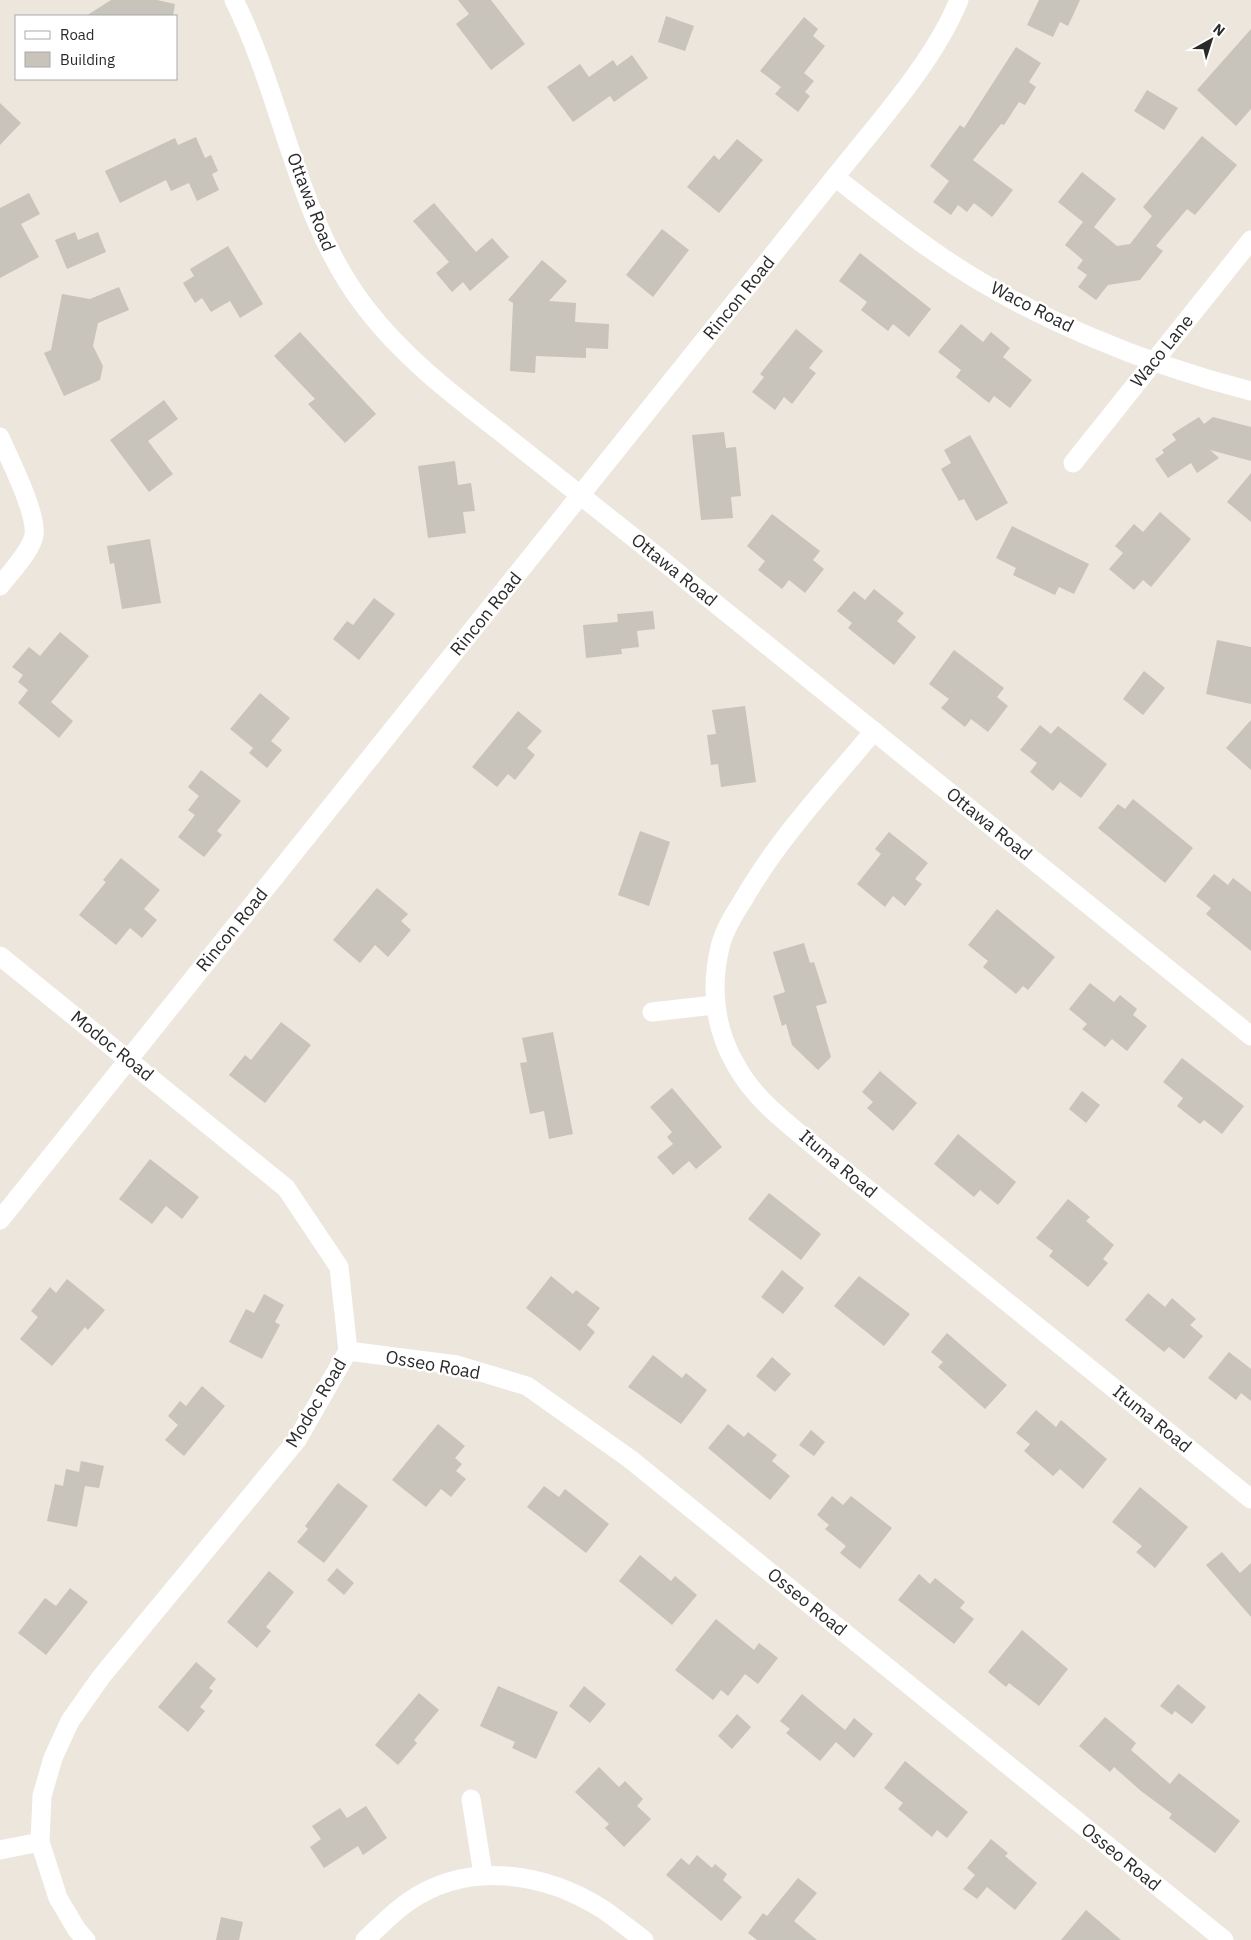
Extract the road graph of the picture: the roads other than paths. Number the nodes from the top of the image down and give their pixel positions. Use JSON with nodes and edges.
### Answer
{"nodes":[{"id":1,"x":234,"y":0,"type":"edge"},
{"id":2,"x":959,"y":0,"type":"edge"},
{"id":3,"x":836,"y":177,"type":"junction"},
{"id":4,"x":1251,"y":240,"type":"edge"},
{"id":5,"x":1154,"y":361,"type":"junction"},
{"id":6,"x":1251,"y":391,"type":"edge"},
{"id":7,"x":0,"y":437,"type":"edge"},
{"id":8,"x":1073,"y":463,"type":"dead end"},
{"id":9,"x":582,"y":496,"type":"junction"},
{"id":10,"x":0,"y":586,"type":"edge"},
{"id":11,"x":874,"y":731,"type":"junction"},
{"id":12,"x":0,"y":956,"type":"edge"},
{"id":13,"x":714,"y":1006,"type":"junction"},
{"id":14,"x":652,"y":1012,"type":"dead end"},
{"id":15,"x":1251,"y":1036,"type":"edge"},
{"id":16,"x":128,"y":1059,"type":"junction"},
{"id":17,"x":0,"y":1220,"type":"edge"},
{"id":18,"x":348,"y":1351,"type":"junction"},
{"id":19,"x":1251,"y":1499,"type":"edge"},
{"id":20,"x":472,"y":1799,"type":"dead end"},
{"id":21,"x":40,"y":1842,"type":"junction"},
{"id":22,"x":0,"y":1850,"type":"edge"},
{"id":23,"x":483,"y":1874,"type":"junction"},
{"id":24,"x":86,"y":1940,"type":"edge"},
{"id":25,"x":365,"y":1940,"type":"edge"},
{"id":26,"x":644,"y":1940,"type":"edge"},
{"id":27,"x":1224,"y":1940,"type":"edge"}],
"edges":[{"from":1,"to":9,"type":"street","name":"Ottawa Road"},
{"from":2,"to":3,"type":"street","name":"Rincon Road"},
{"from":3,"to":5,"type":"street","name":"Waco Road"},
{"from":3,"to":9,"type":"street","name":"Rincon Road"},
{"from":4,"to":5,"type":"street","name":"Waco Lane"},
{"from":5,"to":6,"type":"street","name":"Waco Road"},
{"from":5,"to":8,"type":"street","name":"Waco Lane"},
{"from":7,"to":10,"type":"street"},
{"from":9,"to":11,"type":"street","name":"Ottawa Road"},
{"from":9,"to":16,"type":"street","name":"Rincon Road"},
{"from":11,"to":13,"type":"street","name":"Ituma Road"},
{"from":11,"to":15,"type":"street","name":"Ottawa Road"},
{"from":12,"to":16,"type":"street","name":"Modoc Road"},
{"from":13,"to":14,"type":"street"},
{"from":13,"to":19,"type":"street","name":"Ituma Road"},
{"from":16,"to":17,"type":"street","name":"Rincon Road"},
{"from":16,"to":18,"type":"street","name":"Modoc Road"},
{"from":18,"to":21,"type":"street","name":"Modoc Road"},
{"from":18,"to":27,"type":"street","name":"Osseo Road"},
{"from":20,"to":23,"type":"street"},
{"from":21,"to":22,"type":"street"},
{"from":21,"to":24,"type":"street","name":"Modoc Road"},
{"from":23,"to":25,"type":"street"},
{"from":23,"to":26,"type":"street"}]}
